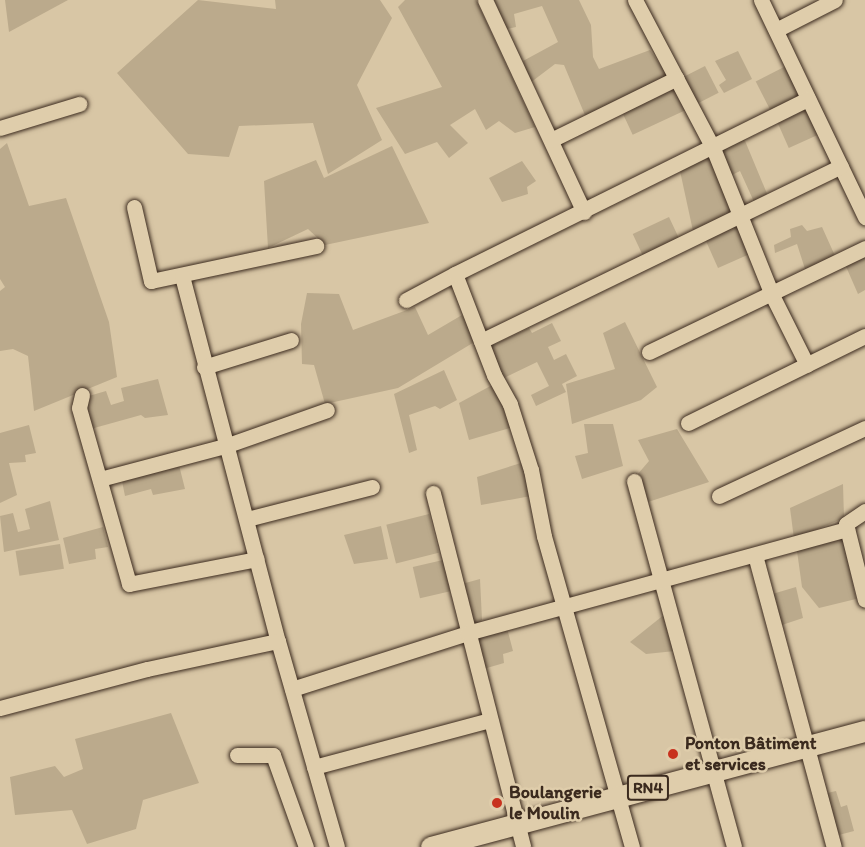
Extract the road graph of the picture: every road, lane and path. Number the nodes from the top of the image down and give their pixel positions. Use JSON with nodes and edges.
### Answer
{"nodes":[{"id":1,"x":485,"y":0,"type":"edge"},
{"id":2,"x":635,"y":0,"type":"edge"},
{"id":3,"x":761,"y":0,"type":"edge"},
{"id":4,"x":835,"y":0,"type":"edge"},
{"id":5,"x":776,"y":30,"type":"junction"},
{"id":6,"x":677,"y":78,"type":"junction"},
{"id":7,"x":808,"y":99,"type":"junction"},
{"id":8,"x":79,"y":104,"type":"dead end"},
{"id":9,"x":0,"y":129,"type":"edge"},
{"id":10,"x":551,"y":140,"type":"junction"},
{"id":11,"x":713,"y":148,"type":"junction"},
{"id":12,"x":841,"y":166,"type":"junction"},
{"id":13,"x":134,"y":207,"type":"dead end"},
{"id":14,"x":584,"y":212,"type":"junction"},
{"id":15,"x":739,"y":216,"type":"junction"},
{"id":16,"x":865,"y":217,"type":"edge"},
{"id":17,"x":316,"y":246,"type":"dead end"},
{"id":18,"x":865,"y":248,"type":"edge"},
{"id":19,"x":455,"y":274,"type":"junction"},
{"id":20,"x":182,"y":276,"type":"junction"},
{"id":21,"x":772,"y":295,"type":"junction"},
{"id":22,"x":406,"y":300,"type":"dead end"},
{"id":23,"x":865,"y":336,"type":"edge"},
{"id":24,"x":291,"y":340,"type":"dead end"},
{"id":25,"x":481,"y":341,"type":"junction"},
{"id":26,"x":649,"y":352,"type":"dead end"},
{"id":27,"x":807,"y":365,"type":"junction"},
{"id":28,"x":204,"y":367,"type":"junction"},
{"id":29,"x":82,"y":395,"type":"dead end"},
{"id":30,"x":327,"y":410,"type":"dead end"},
{"id":31,"x":688,"y":423,"type":"dead end"},
{"id":32,"x":865,"y":428,"type":"edge"},
{"id":33,"x":225,"y":446,"type":"junction"},
{"id":34,"x":100,"y":479,"type":"junction"},
{"id":35,"x":634,"y":482,"type":"dead end"},
{"id":36,"x":372,"y":487,"type":"dead end"},
{"id":37,"x":433,"y":493,"type":"dead end"},
{"id":38,"x":719,"y":496,"type":"dead end"},
{"id":39,"x":865,"y":511,"type":"edge"},
{"id":40,"x":247,"y":519,"type":"junction"},
{"id":41,"x":847,"y":529,"type":"junction"},
{"id":42,"x":755,"y":555,"type":"junction"},
{"id":43,"x":256,"y":559,"type":"junction"},
{"id":44,"x":662,"y":581,"type":"junction"},
{"id":45,"x":865,"y":600,"type":"edge"},
{"id":46,"x":563,"y":607,"type":"junction"},
{"id":47,"x":467,"y":633,"type":"junction"},
{"id":48,"x":278,"y":641,"type":"junction"},
{"id":49,"x":292,"y":689,"type":"junction"},
{"id":50,"x":0,"y":708,"type":"edge"},
{"id":51,"x":490,"y":720,"type":"junction"},
{"id":52,"x":865,"y":731,"type":"edge"},
{"id":53,"x":807,"y":746,"type":"junction"},
{"id":54,"x":237,"y":755,"type":"dead end"},
{"id":55,"x":314,"y":767,"type":"junction"},
{"id":56,"x":712,"y":771,"type":"junction"},
{"id":57,"x":618,"y":796,"type":"junction"},
{"id":58,"x":517,"y":823,"type":"junction"},
{"id":59,"x":306,"y":847,"type":"edge"},
{"id":60,"x":337,"y":847,"type":"edge"},
{"id":61,"x":431,"y":847,"type":"edge"},
{"id":62,"x":523,"y":847,"type":"edge"},
{"id":63,"x":632,"y":847,"type":"edge"},
{"id":64,"x":734,"y":847,"type":"edge"},
{"id":65,"x":834,"y":847,"type":"edge"}],
"edges":[{"from":1,"to":10,"type":"street"},
{"from":2,"to":6,"type":"street"},
{"from":3,"to":5,"type":"street"},
{"from":4,"to":5,"type":"street"},
{"from":5,"to":7,"type":"street"},
{"from":6,"to":10,"type":"street"},
{"from":6,"to":11,"type":"street"},
{"from":7,"to":11,"type":"street"},
{"from":7,"to":12,"type":"street"},
{"from":8,"to":9,"type":"street"},
{"from":10,"to":14,"type":"street"},
{"from":11,"to":14,"type":"street"},
{"from":11,"to":15,"type":"street"},
{"from":12,"to":15,"type":"street"},
{"from":12,"to":16,"type":"street"},
{"from":13,"to":20,"type":"street"},
{"from":14,"to":19,"type":"street"},
{"from":15,"to":21,"type":"street"},
{"from":15,"to":25,"type":"street"},
{"from":17,"to":20,"type":"street"},
{"from":18,"to":21,"type":"street"},
{"from":19,"to":22,"type":"street"},
{"from":19,"to":25,"type":"street"},
{"from":20,"to":28,"type":"street"},
{"from":21,"to":26,"type":"street"},
{"from":21,"to":27,"type":"street"},
{"from":23,"to":27,"type":"street"},
{"from":24,"to":28,"type":"street"},
{"from":25,"to":46,"type":"street"},
{"from":27,"to":31,"type":"street"},
{"from":28,"to":33,"type":"street"},
{"from":29,"to":34,"type":"street"},
{"from":30,"to":33,"type":"street"},
{"from":32,"to":38,"type":"street"},
{"from":33,"to":34,"type":"street"},
{"from":33,"to":40,"type":"street"},
{"from":34,"to":43,"type":"street"},
{"from":35,"to":44,"type":"street"},
{"from":36,"to":40,"type":"street"},
{"from":37,"to":47,"type":"street"},
{"from":39,"to":41,"type":"street"},
{"from":40,"to":43,"type":"street"},
{"from":41,"to":42,"type":"street"},
{"from":41,"to":45,"type":"street"},
{"from":42,"to":44,"type":"street"},
{"from":42,"to":53,"type":"street"},
{"from":43,"to":48,"type":"street"},
{"from":44,"to":46,"type":"street"},
{"from":44,"to":56,"type":"street"},
{"from":46,"to":47,"type":"street"},
{"from":46,"to":57,"type":"street"},
{"from":47,"to":49,"type":"street"},
{"from":47,"to":51,"type":"street"},
{"from":48,"to":49,"type":"street"},
{"from":48,"to":50,"type":"street"},
{"from":49,"to":55,"type":"street"},
{"from":51,"to":55,"type":"street"},
{"from":51,"to":58,"type":"street"},
{"from":52,"to":53,"type":"highway","number":"RN4"},
{"from":53,"to":56,"type":"highway","number":"RN4"},
{"from":53,"to":65,"type":"street"},
{"from":54,"to":59,"type":"street"},
{"from":55,"to":60,"type":"street"},
{"from":56,"to":57,"type":"highway","number":"RN4"},
{"from":56,"to":64,"type":"street"},
{"from":57,"to":58,"type":"highway","number":"RN4"},
{"from":57,"to":63,"type":"street"},
{"from":58,"to":61,"type":"highway","number":"RN4"},
{"from":58,"to":62,"type":"street"}]}
